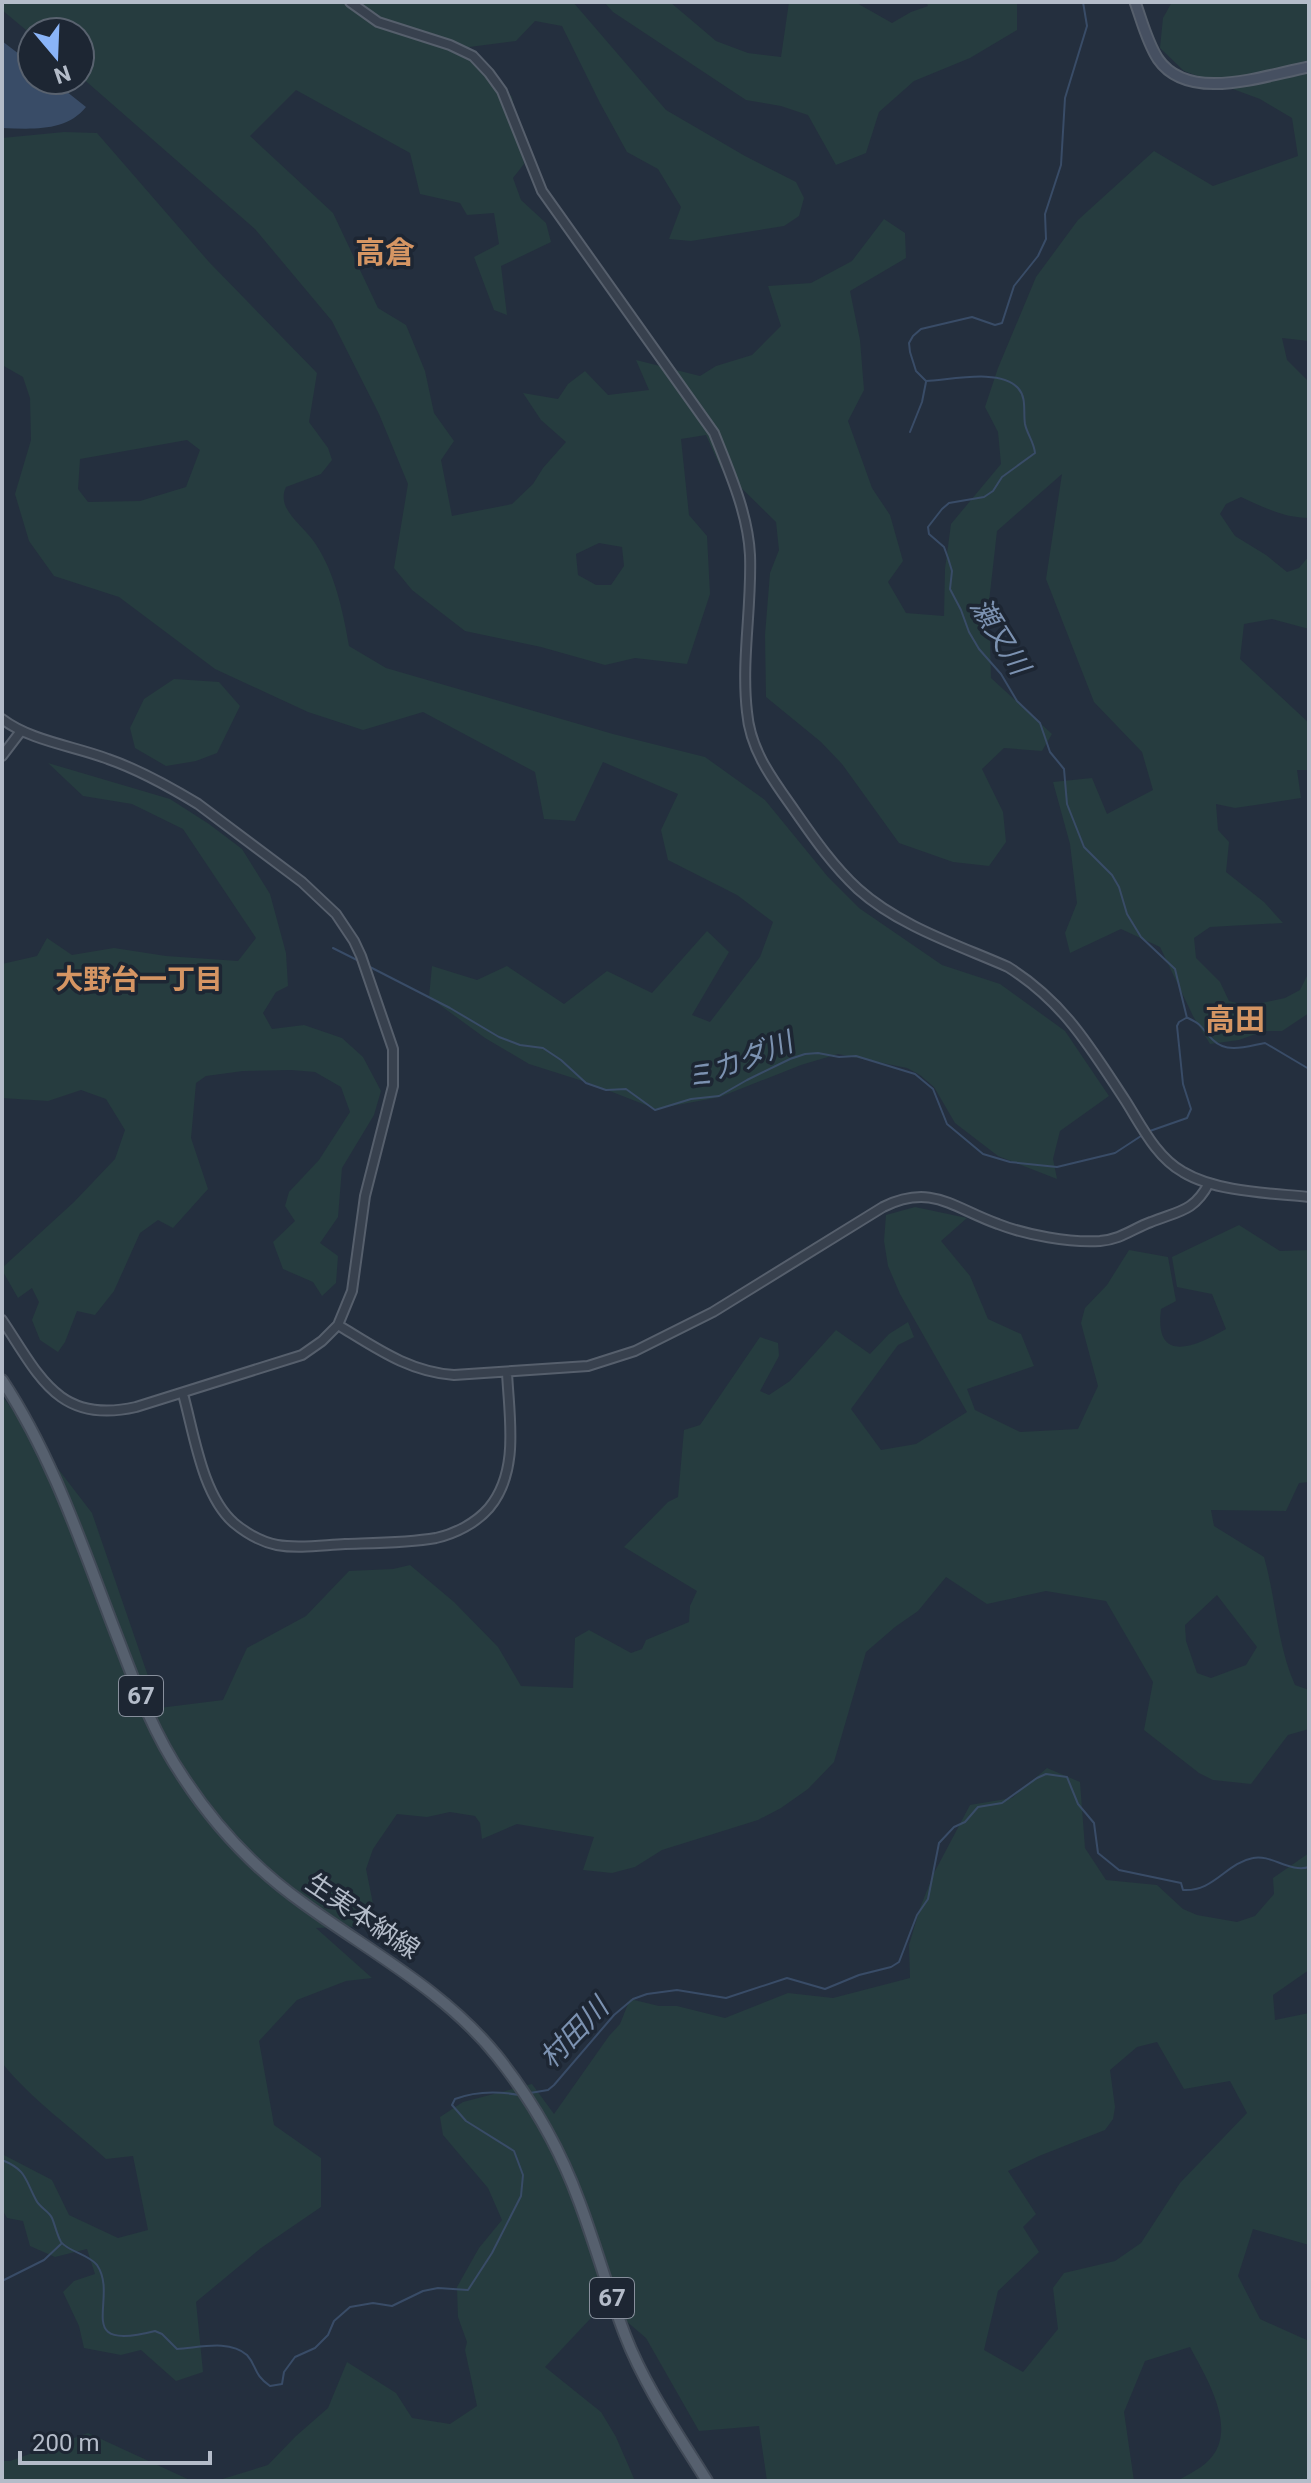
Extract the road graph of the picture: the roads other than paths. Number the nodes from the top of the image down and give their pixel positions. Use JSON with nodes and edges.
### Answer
{"nodes":[{"id":1,"x":350,"y":2,"type":"edge"},
{"id":2,"x":1135,"y":2,"type":"edge"},
{"id":3,"x":1309,"y":67,"type":"edge"},
{"id":4,"x":2,"y":719,"type":"edge"},
{"id":5,"x":21,"y":731,"type":"junction"},
{"id":6,"x":2,"y":756,"type":"edge"},
{"id":7,"x":1209,"y":1183,"type":"junction"},
{"id":8,"x":1309,"y":1197,"type":"edge"},
{"id":9,"x":2,"y":1320,"type":"edge"},
{"id":10,"x":338,"y":1325,"type":"junction"},
{"id":11,"x":507,"y":1372,"type":"junction"},
{"id":12,"x":2,"y":1380,"type":"edge"},
{"id":13,"x":183,"y":1394,"type":"junction"},
{"id":14,"x":707,"y":2481,"type":"edge"}],
"edges":[{"from":1,"to":7,"type":"street"},
{"from":2,"to":3,"type":"main road"},
{"from":4,"to":5,"type":"street"},
{"from":5,"to":6,"type":"street"},
{"from":5,"to":10,"type":"street"},
{"from":7,"to":8,"type":"street"},
{"from":7,"to":11,"type":"street"},
{"from":9,"to":13,"type":"street"},
{"from":10,"to":11,"type":"street"},
{"from":10,"to":13,"type":"street"},
{"from":11,"to":13,"type":"street"},
{"from":12,"to":14,"type":"main road","name":"生実本納線","number":"67"}]}
